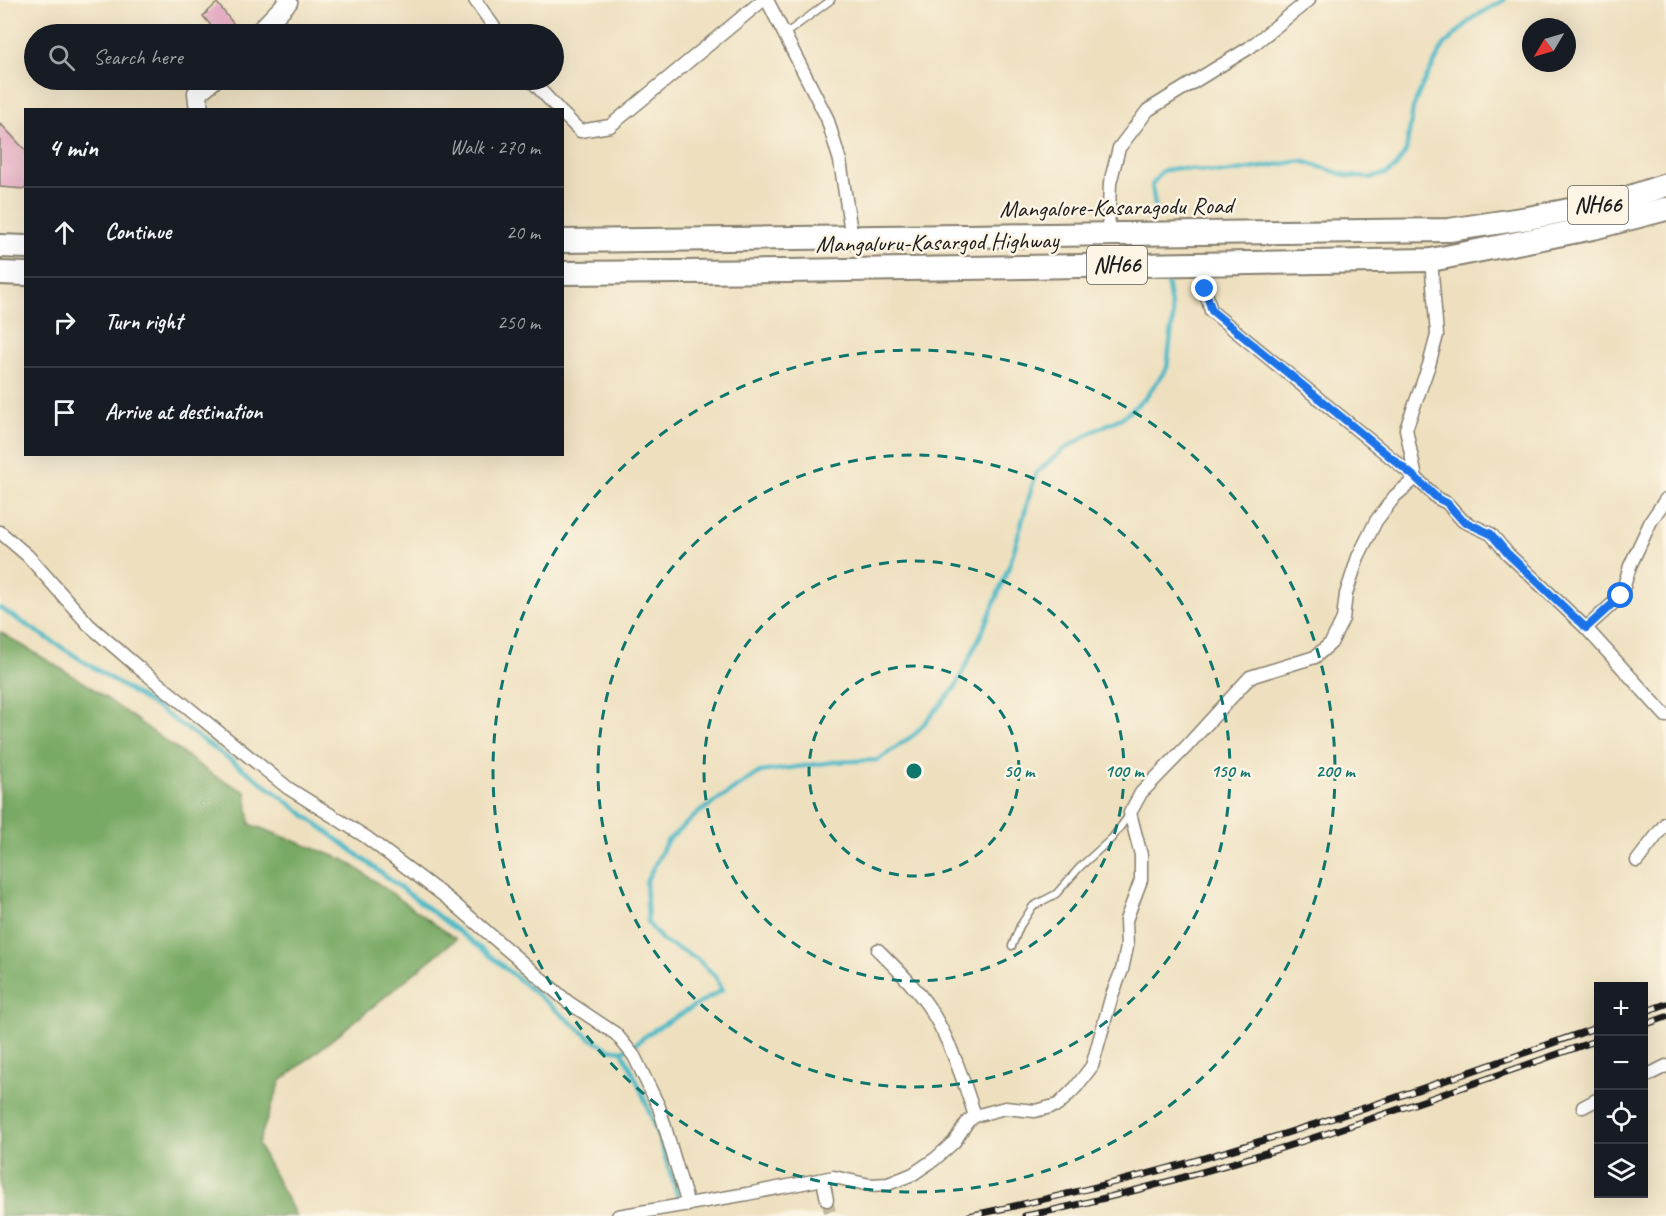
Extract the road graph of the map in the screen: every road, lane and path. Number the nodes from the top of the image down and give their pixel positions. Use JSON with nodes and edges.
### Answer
{"nodes":[{"id":1,"x":287,"y":0,"type":"edge"},
{"id":2,"x":475,"y":0,"type":"edge"},
{"id":3,"x":765,"y":0,"type":"edge"},
{"id":4,"x":831,"y":0,"type":"edge"},
{"id":5,"x":1309,"y":0,"type":"edge"},
{"id":6,"x":267,"y":24,"type":"edge"},
{"id":7,"x":492,"y":24,"type":"edge"},
{"id":8,"x":784,"y":34,"type":"junction"},
{"id":9,"x":201,"y":90,"type":"edge"},
{"id":10,"x":540,"y":90,"type":"edge"},
{"id":11,"x":199,"y":108,"type":"edge"},
{"id":12,"x":557,"y":108,"type":"edge"},
{"id":13,"x":564,"y":115,"type":"edge"},
{"id":14,"x":1666,"y":186,"type":"edge"},
{"id":15,"x":1666,"y":208,"type":"edge"},
{"id":16,"x":1108,"y":234,"type":"junction"},
{"id":17,"x":852,"y":238,"type":"junction"},
{"id":18,"x":564,"y":241,"type":"edge"},
{"id":19,"x":0,"y":246,"type":"edge"},
{"id":20,"x":24,"y":247,"type":"edge"},
{"id":21,"x":1431,"y":260,"type":"junction"},
{"id":22,"x":1201,"y":264,"type":"junction"},
{"id":23,"x":0,"y":273,"type":"edge"},
{"id":24,"x":564,"y":273,"type":"edge"},
{"id":25,"x":24,"y":274,"type":"edge"},
{"id":26,"x":1416,"y":478,"type":"junction"},
{"id":27,"x":1666,"y":499,"type":"edge"},
{"id":28,"x":0,"y":532,"type":"edge"},
{"id":29,"x":1586,"y":628,"type":"junction"},
{"id":30,"x":1666,"y":716,"type":"edge"},
{"id":31,"x":1130,"y":813,"type":"junction"},
{"id":32,"x":1666,"y":823,"type":"edge"},
{"id":33,"x":1637,"y":861,"type":"dead end"},
{"id":34,"x":1011,"y":946,"type":"dead end"},
{"id":35,"x":878,"y":950,"type":"dead end"},
{"id":36,"x":1666,"y":1066,"type":"edge"},
{"id":37,"x":1648,"y":1075,"type":"edge"},
{"id":38,"x":1594,"y":1102,"type":"edge"},
{"id":39,"x":1583,"y":1107,"type":"dead end"},
{"id":40,"x":975,"y":1116,"type":"junction"},
{"id":41,"x":823,"y":1180,"type":"junction"},
{"id":42,"x":827,"y":1200,"type":"tunnel mouth"},
{"id":43,"x":688,"y":1204,"type":"junction"},
{"id":44,"x":618,"y":1216,"type":"edge"}],
"edges":[{"from":1,"to":6,"type":"street"},
{"from":2,"to":7,"type":"street"},
{"from":3,"to":8,"type":"street"},
{"from":3,"to":13,"type":"street"},
{"from":4,"to":8,"type":"lane"},
{"from":5,"to":16,"type":"street"},
{"from":8,"to":17,"type":"street"},
{"from":9,"to":11,"type":"street"},
{"from":10,"to":12,"type":"street"},
{"from":14,"to":16,"type":"highway","name":"Mangalore-Kasaragodu Road","number":"NH66"},
{"from":15,"to":21,"type":"highway","name":"Mangaluru-Kasargod Highway","number":"NH66"},
{"from":16,"to":17,"type":"highway","name":"Mangalore-Kasaragodu Road","number":"NH66"},
{"from":17,"to":18,"type":"highway","name":"Mangalore-Kasaragodu Road","number":"NH66"},
{"from":19,"to":20,"type":"highway"},
{"from":21,"to":22,"type":"highway","name":"Mangaluru-Kasargod Highway","number":"NH66"},
{"from":21,"to":26,"type":"street"},
{"from":22,"to":24,"type":"highway","name":"Mangaluru-Kasargod Highway","number":"NH66"},
{"from":22,"to":26,"type":"street"},
{"from":23,"to":25,"type":"highway"},
{"from":26,"to":29,"type":"street"},
{"from":26,"to":31,"type":"street"},
{"from":27,"to":29,"type":"street"},
{"from":28,"to":43,"type":"street"},
{"from":29,"to":30,"type":"street"},
{"from":31,"to":34,"type":"lane"},
{"from":31,"to":40,"type":"street"},
{"from":32,"to":33,"type":"street"},
{"from":35,"to":40,"type":"street"},
{"from":36,"to":37,"type":"street"},
{"from":38,"to":39,"type":"street"},
{"from":40,"to":41,"type":"street"},
{"from":41,"to":42,"type":"street"},
{"from":41,"to":43,"type":"street"},
{"from":43,"to":44,"type":"street"}]}
